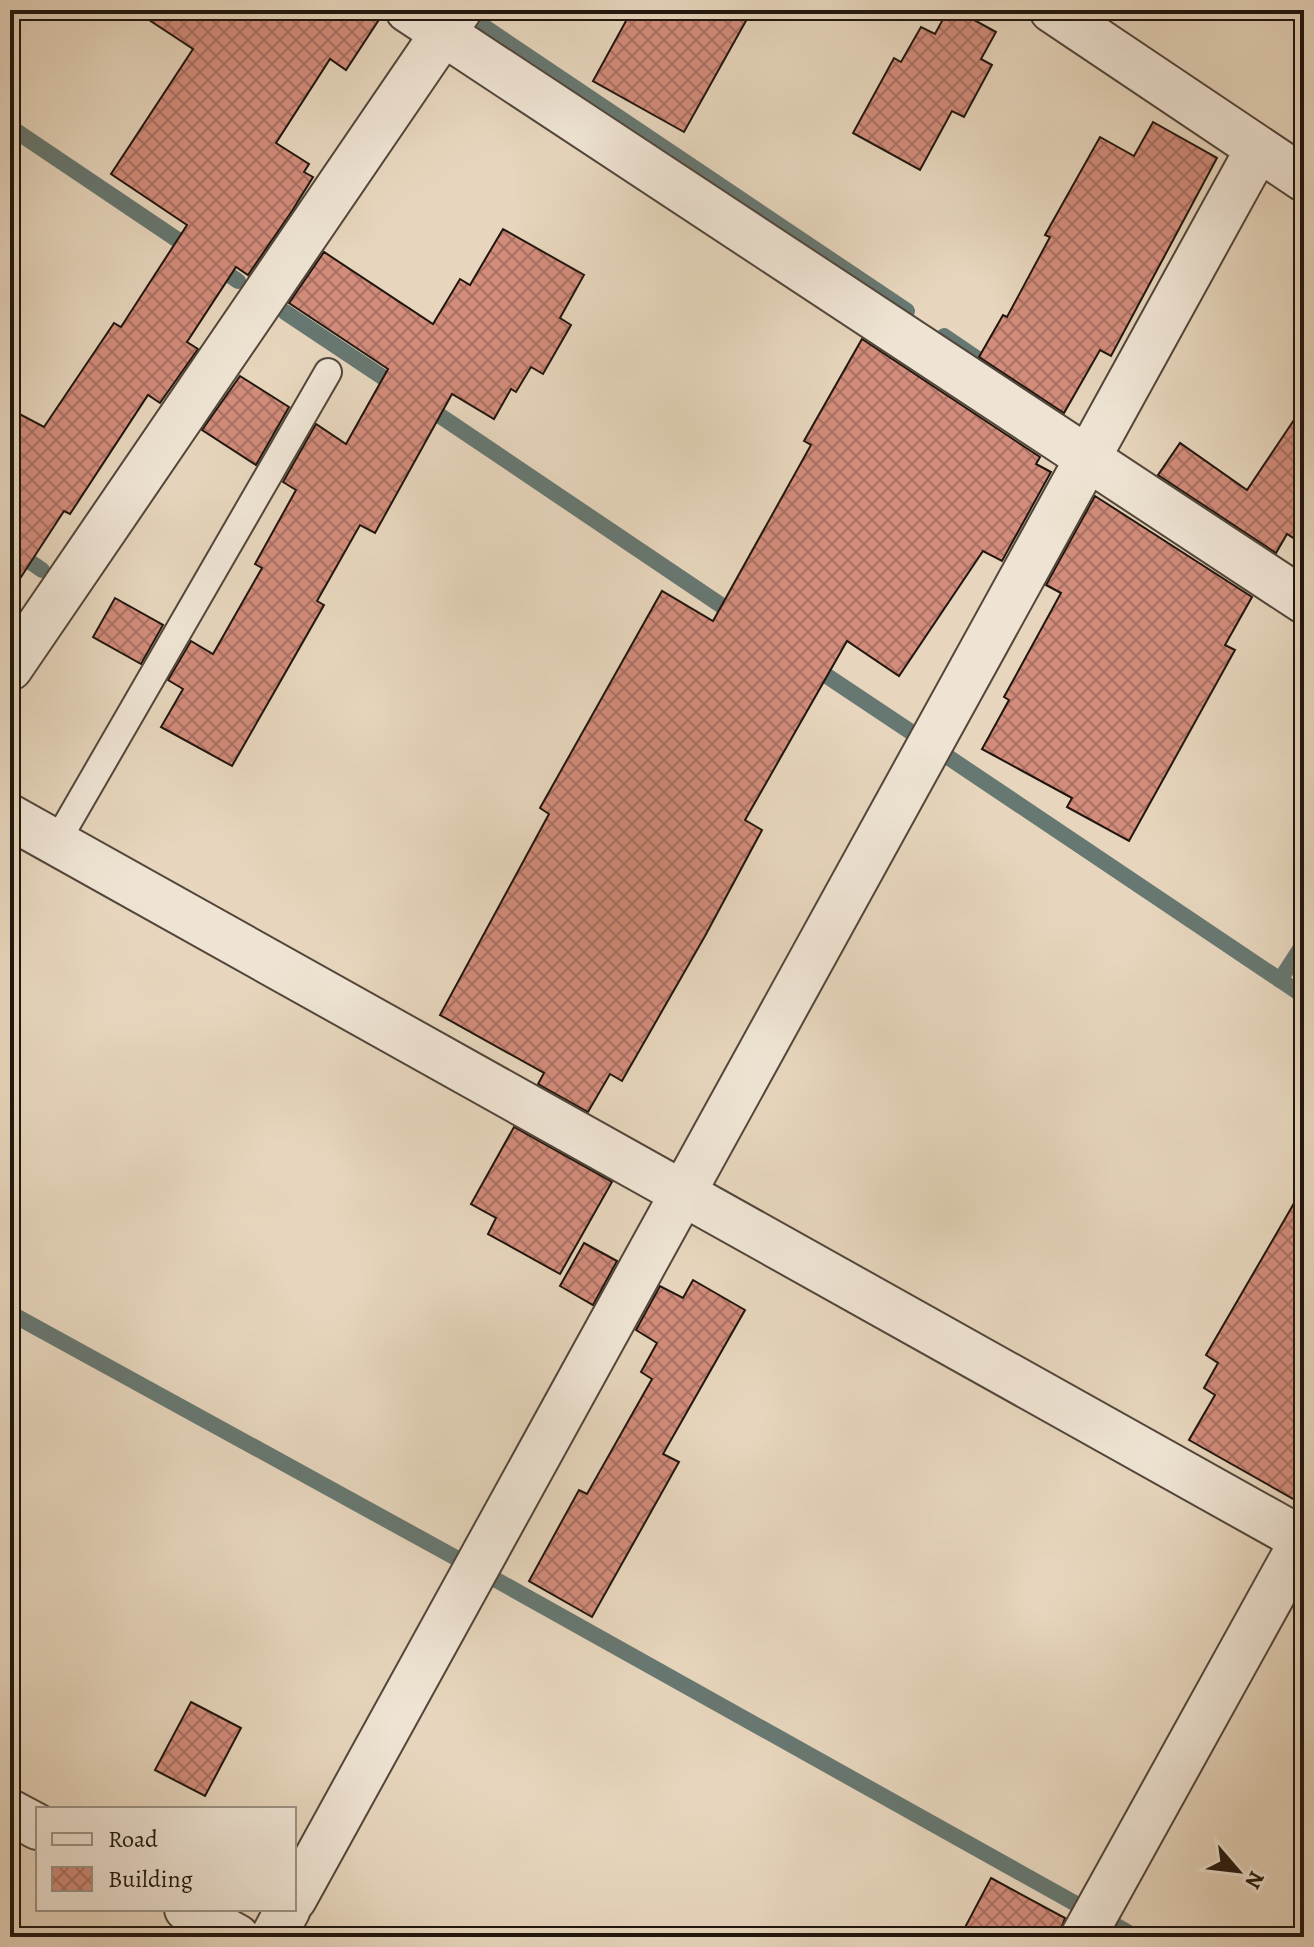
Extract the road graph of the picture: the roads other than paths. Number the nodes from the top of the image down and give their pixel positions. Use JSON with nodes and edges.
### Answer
{"nodes":[{"id":1,"x":1052,"y":10,"type":"edge"},
{"id":2,"x":437,"y":18,"type":"edge"},
{"id":3,"x":1258,"y":149,"type":"junction"},
{"id":4,"x":1304,"y":179,"type":"edge"},
{"id":5,"x":328,"y":372,"type":"dead end"},
{"id":6,"x":1089,"y":458,"type":"junction"},
{"id":7,"x":1304,"y":601,"type":"edge"},
{"id":8,"x":10,"y":668,"type":"edge"},
{"id":9,"x":10,"y":817,"type":"edge"},
{"id":10,"x":56,"y":843,"type":"junction"},
{"id":11,"x":683,"y":1193,"type":"junction"},
{"id":12,"x":1303,"y":1543,"type":"edge"},
{"id":13,"x":10,"y":1812,"type":"edge"},
{"id":14,"x":36,"y":1826,"type":"edge"},
{"id":15,"x":296,"y":1895,"type":"edge"},
{"id":16,"x":191,"y":1911,"type":"edge"},
{"id":17,"x":287,"y":1911,"type":"edge"},
{"id":18,"x":237,"y":1937,"type":"edge"},
{"id":19,"x":273,"y":1937,"type":"edge"},
{"id":20,"x":1083,"y":1937,"type":"edge"}],
"edges":[{"from":1,"to":3,"type":"street"},
{"from":2,"to":6,"type":"street"},
{"from":2,"to":8,"type":"street"},
{"from":3,"to":4,"type":"street"},
{"from":3,"to":6,"type":"street"},
{"from":5,"to":10,"type":"lane"},
{"from":6,"to":7,"type":"street"},
{"from":6,"to":11,"type":"street"},
{"from":9,"to":10,"type":"street"},
{"from":10,"to":11,"type":"street"},
{"from":11,"to":12,"type":"street"},
{"from":11,"to":15,"type":"street"},
{"from":12,"to":20,"type":"street"},
{"from":13,"to":14,"type":"street"},
{"from":16,"to":18,"type":"street"},
{"from":17,"to":19,"type":"street"}]}
